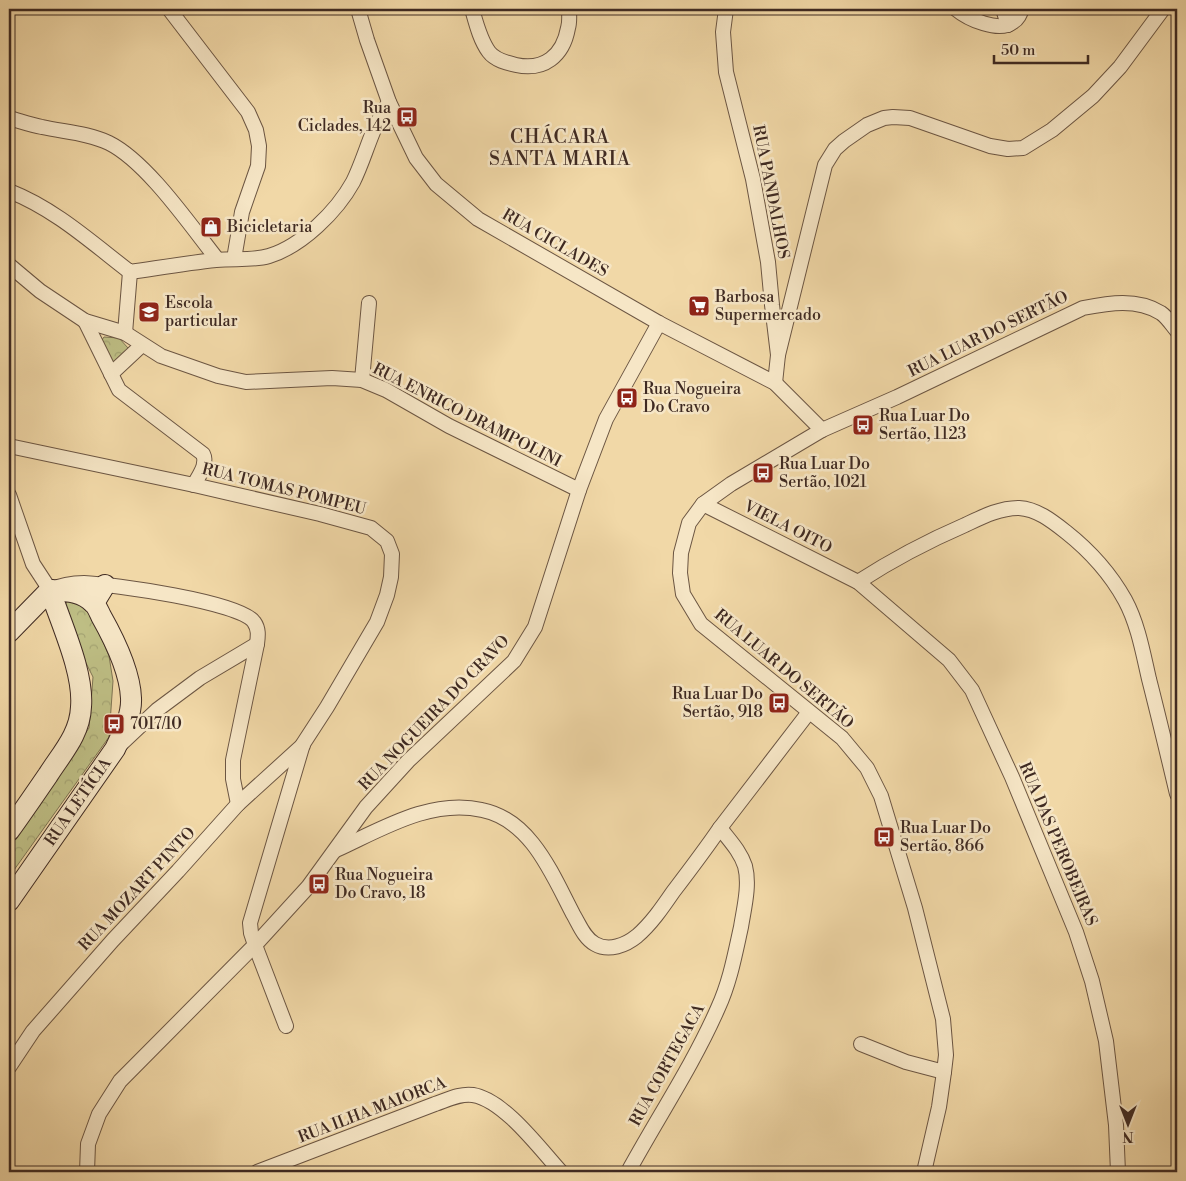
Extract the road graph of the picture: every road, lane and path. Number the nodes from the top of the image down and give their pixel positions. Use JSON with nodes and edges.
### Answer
{"nodes":[{"id":1,"x":169,"y":9,"type":"edge"},
{"id":2,"x":358,"y":9,"type":"edge"},
{"id":3,"x":472,"y":9,"type":"edge"},
{"id":4,"x":569,"y":9,"type":"edge"},
{"id":5,"x":726,"y":9,"type":"edge"},
{"id":6,"x":956,"y":9,"type":"edge"},
{"id":7,"x":1002,"y":9,"type":"edge"},
{"id":8,"x":1022,"y":9,"type":"edge"},
{"id":9,"x":1163,"y":9,"type":"edge"},
{"id":10,"x":1008,"y":25,"type":"junction"},
{"id":11,"x":389,"y":102,"type":"junction"},
{"id":12,"x":9,"y":118,"type":"edge"},
{"id":13,"x":9,"y":191,"type":"edge"},
{"id":14,"x":234,"y":259,"type":"junction"},
{"id":15,"x":217,"y":260,"type":"junction"},
{"id":16,"x":9,"y":265,"type":"edge"},
{"id":17,"x":130,"y":272,"type":"junction"},
{"id":18,"x":369,"y":303,"type":"dead end"},
{"id":19,"x":85,"y":321,"type":"junction"},
{"id":20,"x":659,"y":323,"type":"junction"},
{"id":21,"x":1177,"y":331,"type":"edge"},
{"id":22,"x":125,"y":333,"type":"junction"},
{"id":23,"x":142,"y":345,"type":"junction"},
{"id":24,"x":778,"y":355,"type":"junction"},
{"id":25,"x":111,"y":374,"type":"junction"},
{"id":26,"x":362,"y":380,"type":"junction"},
{"id":27,"x":775,"y":383,"type":"junction"},
{"id":28,"x":822,"y":430,"type":"junction"},
{"id":29,"x":9,"y":446,"type":"edge"},
{"id":30,"x":194,"y":485,"type":"junction"},
{"id":31,"x":579,"y":490,"type":"junction"},
{"id":32,"x":9,"y":495,"type":"edge"},
{"id":33,"x":703,"y":504,"type":"junction"},
{"id":34,"x":858,"y":582,"type":"junction"},
{"id":35,"x":105,"y":585,"type":"junction"},
{"id":36,"x":50,"y":590,"type":"junction"},
{"id":37,"x":94,"y":603,"type":"junction"},
{"id":38,"x":9,"y":632,"type":"edge"},
{"id":39,"x":257,"y":644,"type":"junction"},
{"id":40,"x":131,"y":699,"type":"junction"},
{"id":41,"x":157,"y":710,"type":"junction"},
{"id":42,"x":809,"y":712,"type":"junction"},
{"id":43,"x":303,"y":744,"type":"junction"},
{"id":44,"x":115,"y":749,"type":"junction"},
{"id":45,"x":1177,"y":794,"type":"edge"},
{"id":46,"x":238,"y":804,"type":"junction"},
{"id":47,"x":720,"y":828,"type":"junction"},
{"id":48,"x":9,"y":831,"type":"edge"},
{"id":49,"x":335,"y":851,"type":"junction"},
{"id":50,"x":9,"y":901,"type":"edge"},
{"id":51,"x":255,"y":945,"type":"junction"},
{"id":52,"x":286,"y":1026,"type":"dead end"},
{"id":53,"x":861,"y":1044,"type":"dead end"},
{"id":54,"x":9,"y":1067,"type":"edge"},
{"id":55,"x":944,"y":1072,"type":"junction"},
{"id":56,"x":87,"y":1172,"type":"edge"},
{"id":57,"x":257,"y":1172,"type":"edge"},
{"id":58,"x":561,"y":1172,"type":"edge"},
{"id":59,"x":628,"y":1172,"type":"edge"},
{"id":60,"x":924,"y":1172,"type":"edge"},
{"id":61,"x":1118,"y":1172,"type":"edge"}],
"edges":[{"from":1,"to":14,"type":"street"},
{"from":2,"to":11,"type":"street","name":"RUA CICLADES"},
{"from":3,"to":4,"type":"street"},
{"from":5,"to":24,"type":"street","name":"RUA PANDALHOS"},
{"from":6,"to":10,"type":"street"},
{"from":7,"to":10,"type":"street"},
{"from":8,"to":10,"type":"street"},
{"from":9,"to":24,"type":"street"},
{"from":11,"to":14,"type":"street"},
{"from":11,"to":20,"type":"street","name":"RUA CICLADES"},
{"from":12,"to":15,"type":"street"},
{"from":13,"to":17,"type":"street"},
{"from":14,"to":15,"type":"street"},
{"from":15,"to":17,"type":"street"},
{"from":16,"to":19,"type":"street","name":"RUA ENRICO DRAMPOLINI"},
{"from":17,"to":22,"type":"street"},
{"from":18,"to":26,"type":"street"},
{"from":19,"to":22,"type":"street","name":"RUA ENRICO DRAMPOLINI"},
{"from":19,"to":25,"type":"street"},
{"from":20,"to":27,"type":"street","name":"RUA CICLADES"},
{"from":20,"to":31,"type":"street","name":"RUA NOGUEIRA DO CRAVO"},
{"from":21,"to":28,"type":"street","name":"RUA LUAR DO SERTÃO"},
{"from":22,"to":23,"type":"street","name":"RUA ENRICO DRAMPOLINI"},
{"from":23,"to":25,"type":"street"},
{"from":23,"to":26,"type":"street","name":"RUA ENRICO DRAMPOLINI"},
{"from":24,"to":27,"type":"street","name":"RUA PANDALHOS"},
{"from":25,"to":30,"type":"street"},
{"from":26,"to":31,"type":"street","name":"RUA ENRICO DRAMPOLINI"},
{"from":27,"to":28,"type":"street","name":"RUA CICLADES"},
{"from":28,"to":33,"type":"street","name":"RUA LUAR DO SERTÃO"},
{"from":29,"to":30,"type":"street","name":"RUA TOMAS POMPEU"},
{"from":30,"to":43,"type":"street","name":"RUA TOMAS POMPEU"},
{"from":31,"to":49,"type":"street","name":"RUA NOGUEIRA DO CRAVO"},
{"from":32,"to":36,"type":"street"},
{"from":33,"to":34,"type":"street","name":"VIELA OITO"},
{"from":33,"to":42,"type":"street","name":"RUA LUAR DO SERTÃO"},
{"from":34,"to":45,"type":"street"},
{"from":34,"to":61,"type":"street","name":"RUA DAS PEROBEIRAS"},
{"from":35,"to":36,"type":"street"},
{"from":35,"to":37,"type":"street"},
{"from":35,"to":39,"type":"street"},
{"from":36,"to":37,"type":"street"},
{"from":36,"to":38,"type":"street"},
{"from":36,"to":48,"type":"street"},
{"from":37,"to":40,"type":"street"},
{"from":39,"to":41,"type":"street","name":"RUA LETÍCIA"},
{"from":39,"to":46,"type":"street"},
{"from":40,"to":41,"type":"street"},
{"from":40,"to":44,"type":"street"},
{"from":41,"to":44,"type":"street","name":"RUA LETÍCIA"},
{"from":42,"to":47,"type":"street"},
{"from":42,"to":55,"type":"street","name":"RUA LUAR DO SERTÃO"},
{"from":43,"to":46,"type":"street","name":"RUA MOZART PINTO"},
{"from":43,"to":51,"type":"street","name":"RUA TOMAS POMPEU"},
{"from":44,"to":50,"type":"street","name":"RUA LETÍCIA"},
{"from":46,"to":54,"type":"street","name":"RUA MOZART PINTO"},
{"from":47,"to":49,"type":"street"},
{"from":47,"to":59,"type":"street","name":"RUA CORTEGACA"},
{"from":49,"to":51,"type":"street","name":"RUA NOGUEIRA DO CRAVO"},
{"from":51,"to":52,"type":"street","name":"RUA TOMAS POMPEU"},
{"from":51,"to":56,"type":"street","name":"RUA NOGUEIRA DO CRAVO"},
{"from":53,"to":55,"type":"street"},
{"from":55,"to":60,"type":"street","name":"RUA LUAR DO SERTÃO"},
{"from":57,"to":58,"type":"street","name":"RUA ILHA MAIORCA"}]}
